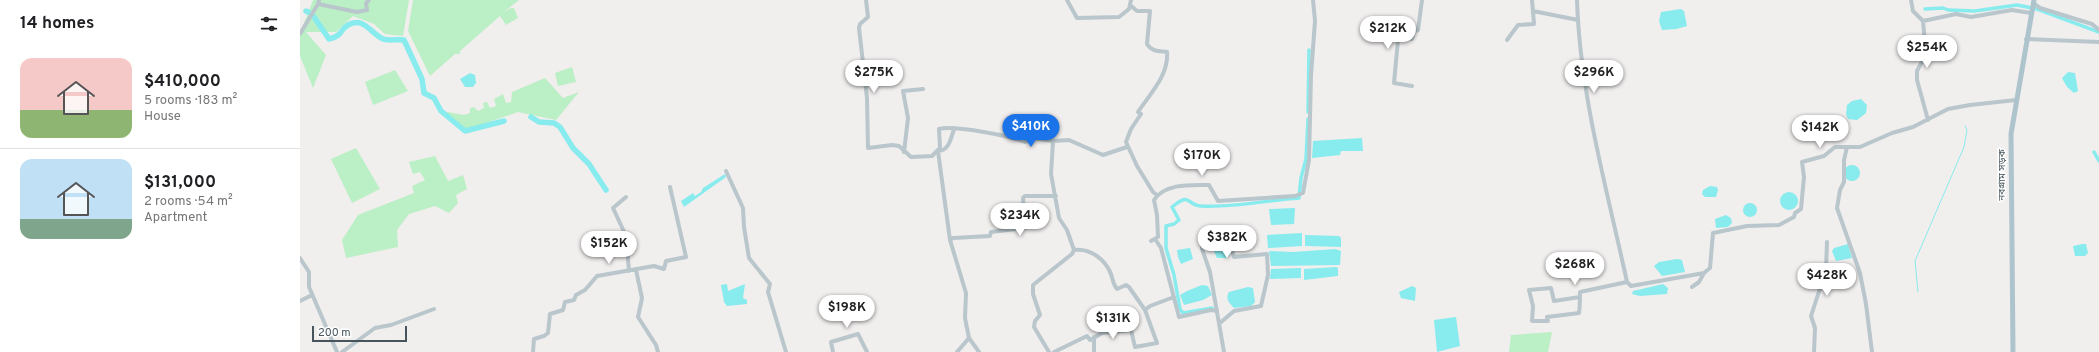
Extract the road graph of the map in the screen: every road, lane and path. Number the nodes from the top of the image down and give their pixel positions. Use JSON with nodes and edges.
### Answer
{"nodes":[{"id":1,"x":369,"y":0,"type":"edge"},
{"id":2,"x":866,"y":0,"type":"edge"},
{"id":3,"x":1067,"y":0,"type":"edge"},
{"id":4,"x":1131,"y":0,"type":"edge"},
{"id":5,"x":1313,"y":0,"type":"edge"},
{"id":6,"x":1422,"y":0,"type":"edge"},
{"id":7,"x":1532,"y":0,"type":"edge"},
{"id":8,"x":1577,"y":0,"type":"edge"},
{"id":9,"x":1911,"y":0,"type":"edge"},
{"id":10,"x":318,"y":2,"type":"edge"},
{"id":11,"x":2033,"y":3,"type":"edge"},
{"id":12,"x":1130,"y":5,"type":"junction"},
{"id":13,"x":1533,"y":11,"type":"junction"},
{"id":14,"x":2031,"y":12,"type":"junction"},
{"id":15,"x":1578,"y":20,"type":"junction"},
{"id":16,"x":1922,"y":22,"type":"junction"},
{"id":17,"x":2099,"y":30,"type":"edge"},
{"id":18,"x":300,"y":34,"type":"edge"},
{"id":19,"x":2026,"y":39,"type":"junction"},
{"id":20,"x":1507,"y":40,"type":"dead end"},
{"id":21,"x":2099,"y":42,"type":"edge"},
{"id":22,"x":1412,"y":86,"type":"dead end"},
{"id":23,"x":923,"y":89,"type":"dead end"},
{"id":24,"x":2016,"y":100,"type":"junction"},
{"id":25,"x":1928,"y":120,"type":"junction"},
{"id":26,"x":954,"y":129,"type":"junction"},
{"id":27,"x":1054,"y":141,"type":"junction"},
{"id":28,"x":1128,"y":147,"type":"junction"},
{"id":29,"x":1847,"y":148,"type":"junction"},
{"id":30,"x":938,"y":151,"type":"junction"},
{"id":31,"x":904,"y":152,"type":"junction"},
{"id":32,"x":726,"y":171,"type":"dead end"},
{"id":33,"x":670,"y":187,"type":"dead end"},
{"id":34,"x":1157,"y":195,"type":"junction"},
{"id":35,"x":1056,"y":196,"type":"junction"},
{"id":36,"x":626,"y":197,"type":"dead end"},
{"id":37,"x":950,"y":240,"type":"junction"},
{"id":38,"x":1827,"y":242,"type":"dead end"},
{"id":39,"x":1074,"y":250,"type":"junction"},
{"id":40,"x":300,"y":258,"type":"edge"},
{"id":41,"x":636,"y":270,"type":"junction"},
{"id":42,"x":629,"y":271,"type":"junction"},
{"id":43,"x":1704,"y":273,"type":"junction"},
{"id":44,"x":1627,"y":282,"type":"junction"},
{"id":45,"x":1692,"y":287,"type":"dead end"},
{"id":46,"x":312,"y":295,"type":"junction"},
{"id":47,"x":1174,"y":297,"type":"junction"},
{"id":48,"x":1580,"y":297,"type":"junction"},
{"id":49,"x":300,"y":301,"type":"edge"},
{"id":50,"x":434,"y":309,"type":"dead end"},
{"id":51,"x":1145,"y":310,"type":"junction"},
{"id":52,"x":1217,"y":310,"type":"junction"},
{"id":53,"x":1220,"y":323,"type":"junction"},
{"id":54,"x":1094,"y":337,"type":"junction"},
{"id":55,"x":969,"y":338,"type":"junction"},
{"id":56,"x":337,"y":352,"type":"edge"},
{"id":57,"x":342,"y":352,"type":"edge"},
{"id":58,"x":533,"y":352,"type":"edge"},
{"id":59,"x":658,"y":352,"type":"edge"},
{"id":60,"x":786,"y":352,"type":"edge"},
{"id":61,"x":833,"y":352,"type":"edge"},
{"id":62,"x":867,"y":352,"type":"edge"},
{"id":63,"x":957,"y":352,"type":"edge"},
{"id":64,"x":979,"y":352,"type":"edge"},
{"id":65,"x":1049,"y":352,"type":"edge"},
{"id":66,"x":1054,"y":352,"type":"edge"},
{"id":67,"x":1094,"y":352,"type":"edge"},
{"id":68,"x":1224,"y":352,"type":"edge"},
{"id":69,"x":1814,"y":352,"type":"edge"},
{"id":70,"x":1872,"y":352,"type":"edge"},
{"id":71,"x":2013,"y":352,"type":"edge"}],
"edges":[{"from":1,"to":10,"type":"street"},
{"from":2,"to":31,"type":"street"},
{"from":3,"to":12,"type":"street"},
{"from":4,"to":12,"type":"street"},
{"from":5,"to":34,"type":"street"},
{"from":6,"to":22,"type":"street"},
{"from":7,"to":13,"type":"street"},
{"from":8,"to":15,"type":"street"},
{"from":9,"to":16,"type":"street"},
{"from":10,"to":18,"type":"street"},
{"from":11,"to":14,"type":"main road","name":"নবগ্রাম সড়ক"},
{"from":11,"to":17,"type":"street"},
{"from":12,"to":28,"type":"street"},
{"from":13,"to":15,"type":"street"},
{"from":13,"to":20,"type":"street"},
{"from":14,"to":16,"type":"street"},
{"from":14,"to":19,"type":"main road","name":"নবগ্রাম সড়ক"},
{"from":15,"to":44,"type":"street"},
{"from":16,"to":25,"type":"street"},
{"from":19,"to":21,"type":"street"},
{"from":19,"to":24,"type":"main road","name":"নবগ্রাম সড়ক"},
{"from":23,"to":31,"type":"street"},
{"from":24,"to":25,"type":"street"},
{"from":24,"to":71,"type":"main road","name":"নবগ্রাম সড়ক"},
{"from":25,"to":29,"type":"street"},
{"from":26,"to":27,"type":"street"},
{"from":26,"to":30,"type":"street"},
{"from":26,"to":30,"type":"street"},
{"from":27,"to":28,"type":"street"},
{"from":27,"to":35,"type":"street"},
{"from":28,"to":34,"type":"street"},
{"from":29,"to":43,"type":"street"},
{"from":29,"to":70,"type":"street"},
{"from":30,"to":31,"type":"street"},
{"from":30,"to":37,"type":"street"},
{"from":32,"to":60,"type":"street"},
{"from":33,"to":41,"type":"street"},
{"from":34,"to":47,"type":"street"},
{"from":35,"to":37,"type":"street"},
{"from":35,"to":39,"type":"street"},
{"from":36,"to":42,"type":"street"},
{"from":37,"to":55,"type":"street"},
{"from":38,"to":69,"type":"street"},
{"from":39,"to":51,"type":"street"},
{"from":39,"to":65,"type":"street"},
{"from":40,"to":46,"type":"street"},
{"from":41,"to":42,"type":"street"},
{"from":41,"to":59,"type":"street"},
{"from":42,"to":58,"type":"street"},
{"from":43,"to":44,"type":"street"},
{"from":43,"to":45,"type":"street"},
{"from":44,"to":48,"type":"street"},
{"from":46,"to":49,"type":"street"},
{"from":46,"to":56,"type":"street"},
{"from":47,"to":51,"type":"street"},
{"from":47,"to":52,"type":"street"},
{"from":48,"to":48,"type":"street"},
{"from":50,"to":57,"type":"street"},
{"from":51,"to":54,"type":"street"},
{"from":52,"to":53,"type":"street"},
{"from":52,"to":53,"type":"street"},
{"from":53,"to":68,"type":"street"},
{"from":54,"to":66,"type":"street"},
{"from":54,"to":67,"type":"street"},
{"from":55,"to":63,"type":"street"},
{"from":55,"to":64,"type":"street"},
{"from":61,"to":62,"type":"street"}]}
